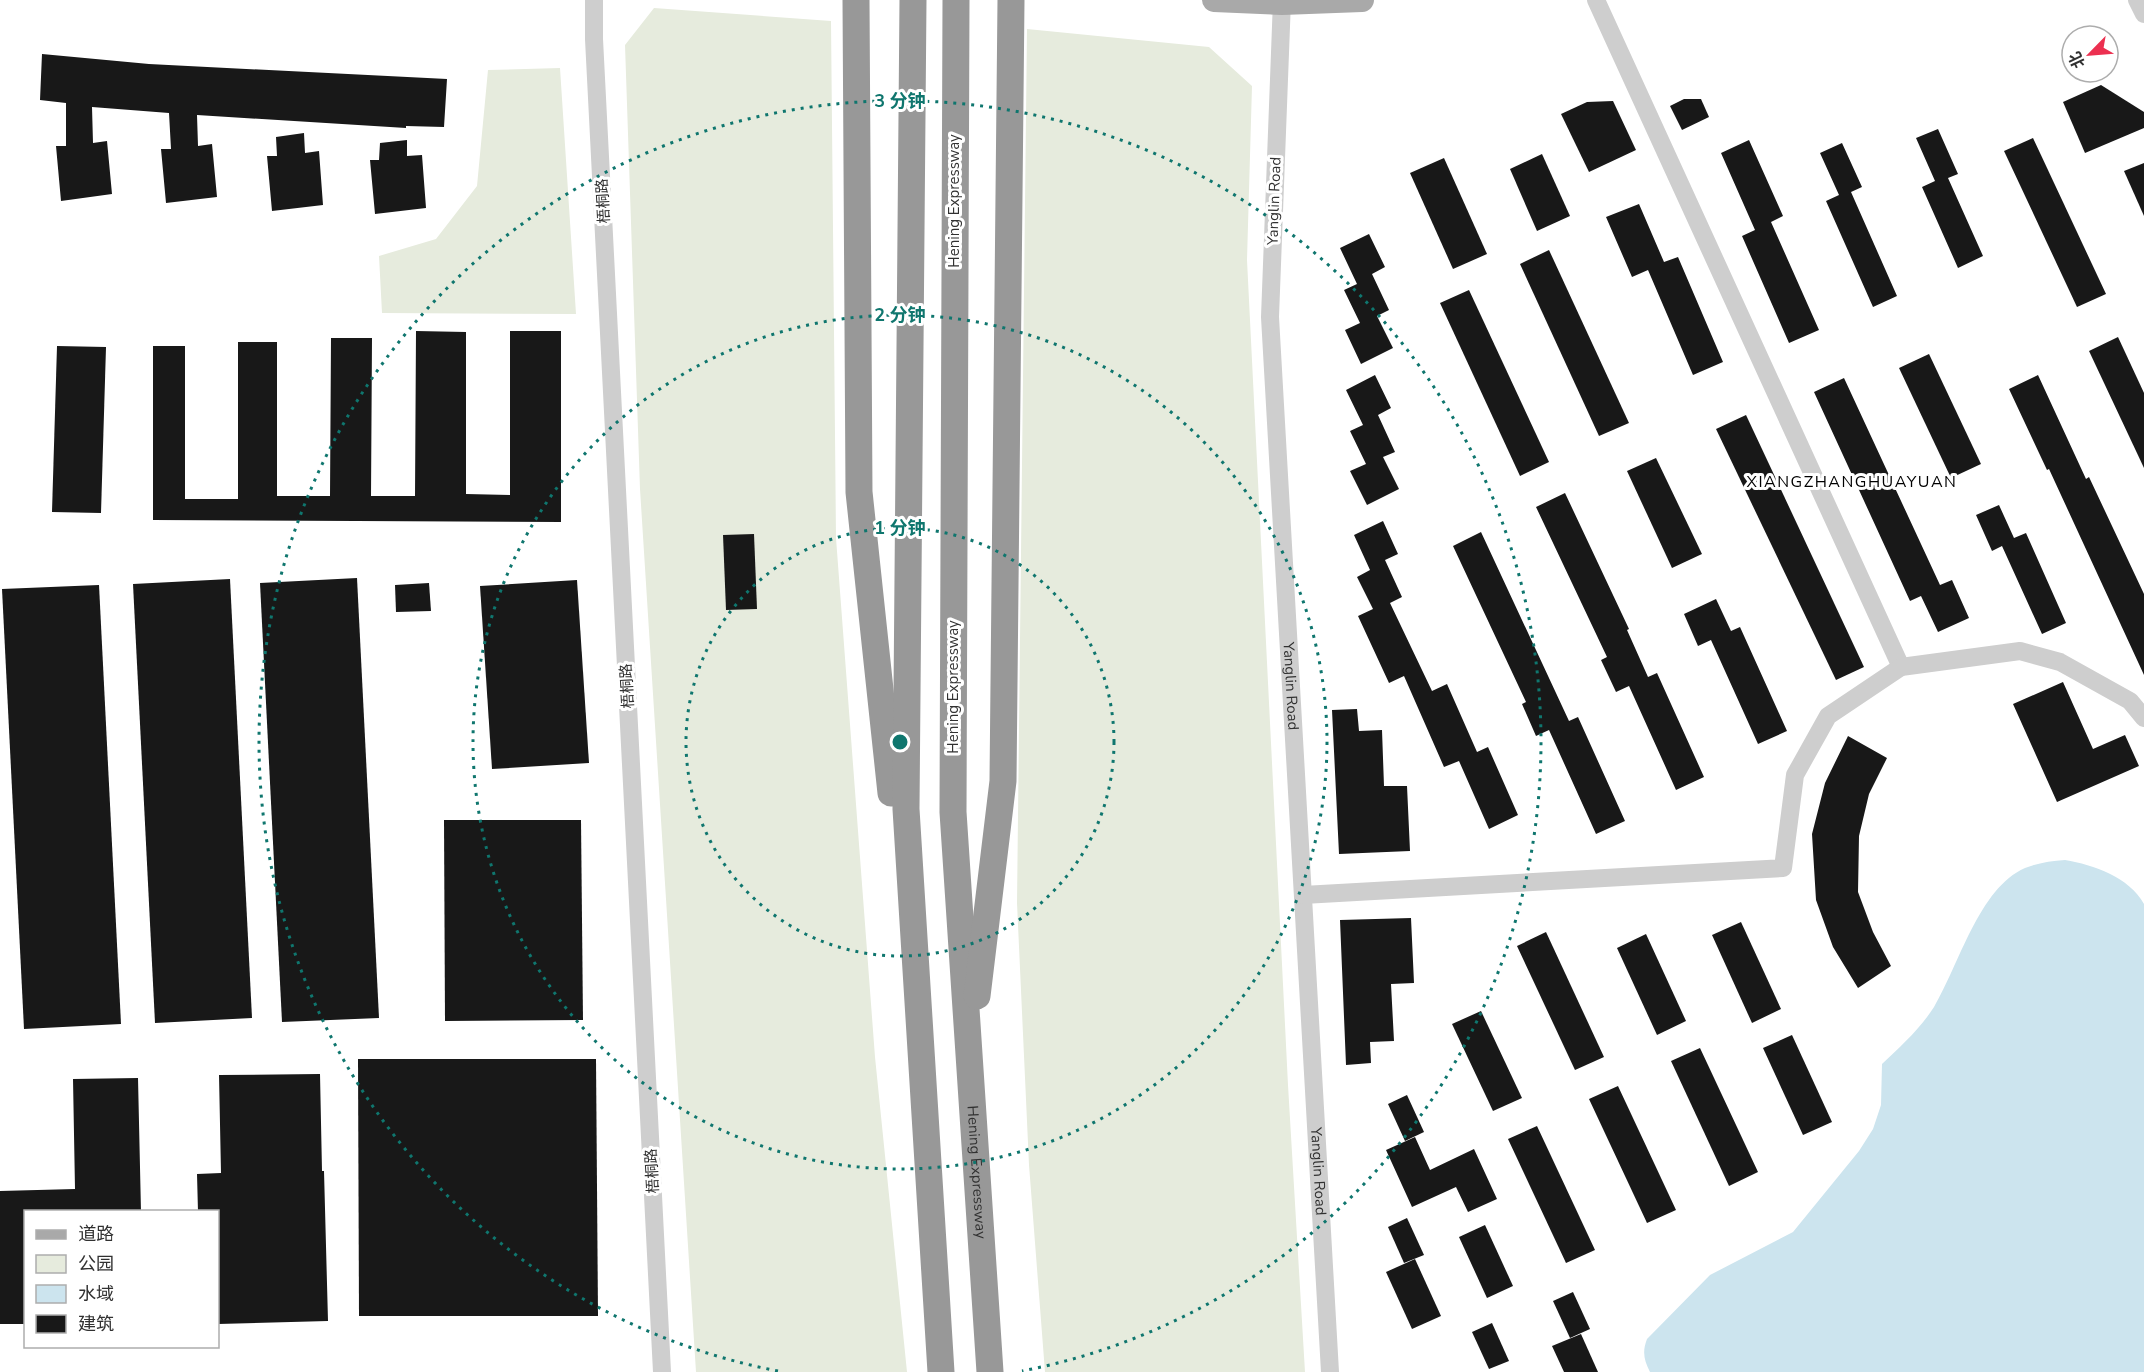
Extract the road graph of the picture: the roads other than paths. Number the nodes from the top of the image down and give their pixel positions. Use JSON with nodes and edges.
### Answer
{"nodes":[{"id":1,"x":594,"y":0,"type":"edge"},
{"id":2,"x":856,"y":0,"type":"edge"},
{"id":3,"x":913,"y":0,"type":"edge"},
{"id":4,"x":956,"y":0,"type":"edge"},
{"id":5,"x":1011,"y":0,"type":"edge"},
{"id":6,"x":1214,"y":0,"type":"edge"},
{"id":7,"x":1362,"y":0,"type":"edge"},
{"id":8,"x":1596,"y":0,"type":"edge"},
{"id":9,"x":2137,"y":0,"type":"edge"},
{"id":10,"x":1282,"y":1,"type":"edge"},
{"id":11,"x":2144,"y":14,"type":"edge"},
{"id":12,"x":1901,"y":667,"type":"junction"},
{"id":13,"x":2144,"y":718,"type":"edge"},
{"id":14,"x":1303,"y":895,"type":"junction"},
{"id":15,"x":921,"y":1056,"type":"junction"},
{"id":16,"x":969,"y":1060,"type":"junction"},
{"id":17,"x":662,"y":1372,"type":"edge"},
{"id":18,"x":941,"y":1372,"type":"edge"},
{"id":19,"x":990,"y":1372,"type":"edge"},
{"id":20,"x":1330,"y":1372,"type":"edge"}],
"edges":[{"from":1,"to":17,"type":"street","name":"梧桐路"},
{"from":2,"to":15,"type":"highway"},
{"from":3,"to":15,"type":"highway"},
{"from":4,"to":16,"type":"highway","name":"Hening Expressway"},
{"from":5,"to":16,"type":"highway"},
{"from":6,"to":10,"type":"main road"},
{"from":7,"to":10,"type":"main road"},
{"from":8,"to":12,"type":"street"},
{"from":9,"to":11,"type":"street"},
{"from":10,"to":14,"type":"street","name":"Yanglin Road"},
{"from":12,"to":13,"type":"street"},
{"from":12,"to":14,"type":"street"},
{"from":14,"to":20,"type":"street","name":"Yanglin Road"},
{"from":15,"to":18,"type":"highway"},
{"from":16,"to":19,"type":"highway","name":"Hening Expressway"}]}
